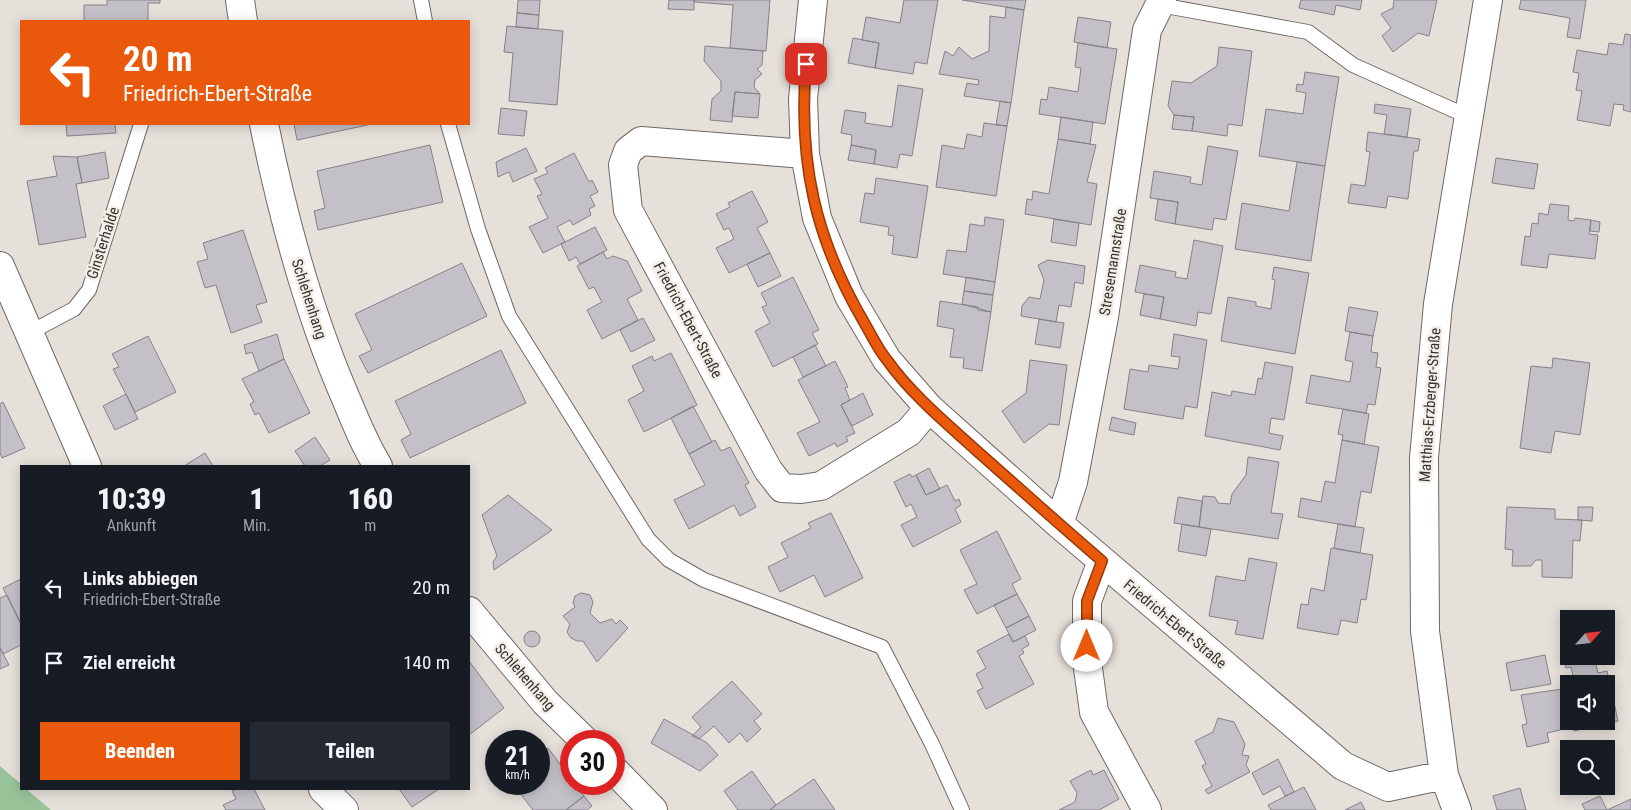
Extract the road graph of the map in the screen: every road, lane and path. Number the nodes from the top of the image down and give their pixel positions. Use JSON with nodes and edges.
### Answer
{"nodes":[{"id":1,"x":240,"y":0,"type":"edge"},
{"id":2,"x":421,"y":0,"type":"edge"},
{"id":3,"x":813,"y":0,"type":"edge"},
{"id":4,"x":1488,"y":0,"type":"edge"},
{"id":5,"x":1161,"y":3,"type":"edge"},
{"id":6,"x":244,"y":20,"type":"edge"},
{"id":7,"x":425,"y":20,"type":"edge"},
{"id":8,"x":1469,"y":117,"type":"junction"},
{"id":9,"x":141,"y":125,"type":"edge"},
{"id":10,"x":264,"y":125,"type":"edge"},
{"id":11,"x":448,"y":125,"type":"edge"},
{"id":12,"x":805,"y":154,"type":"junction"},
{"id":13,"x":0,"y":266,"type":"edge"},
{"id":14,"x":29,"y":332,"type":"junction"},
{"id":15,"x":929,"y":408,"type":"junction"},
{"id":16,"x":88,"y":465,"type":"edge"},
{"id":17,"x":377,"y":465,"type":"edge"},
{"id":18,"x":1059,"y":524,"type":"junction"},
{"id":19,"x":1102,"y":561,"type":"junction"},
{"id":20,"x":470,"y":612,"type":"edge"},
{"id":21,"x":574,"y":730,"type":"edge"},
{"id":22,"x":1444,"y":775,"type":"junction"},
{"id":23,"x":625,"y":781,"type":"edge"},
{"id":24,"x":324,"y":790,"type":"edge"},
{"id":25,"x":344,"y":810,"type":"edge"},
{"id":26,"x":654,"y":810,"type":"edge"},
{"id":27,"x":962,"y":810,"type":"edge"},
{"id":28,"x":1147,"y":810,"type":"edge"},
{"id":29,"x":1457,"y":810,"type":"edge"}],
"edges":[{"from":1,"to":6,"type":"street"},
{"from":2,"to":7,"type":"lane"},
{"from":3,"to":12,"type":"street","name":"Friedrich-Ebert-Straße"},
{"from":4,"to":8,"type":"street","name":"Matthias-Erzberger-Straße"},
{"from":5,"to":8,"type":"lane"},
{"from":5,"to":18,"type":"street","name":"Stresemannstraße"},
{"from":8,"to":22,"type":"street","name":"Matthias-Erzberger-Straße"},
{"from":9,"to":14,"type":"lane","name":"Ginsterhalde"},
{"from":10,"to":17,"type":"street","name":"Schlehenhang"},
{"from":11,"to":27,"type":"lane"},
{"from":12,"to":15,"type":"street","name":"Friedrich-Ebert-Straße"},
{"from":12,"to":15,"type":"street","name":"Friedrich-Ebert-Straße"},
{"from":13,"to":14,"type":"street"},
{"from":14,"to":16,"type":"street"},
{"from":15,"to":18,"type":"street","name":"Friedrich-Ebert-Straße"},
{"from":18,"to":19,"type":"street","name":"Friedrich-Ebert-Straße"},
{"from":19,"to":22,"type":"street","name":"Friedrich-Ebert-Straße"},
{"from":19,"to":28,"type":"street"},
{"from":20,"to":21,"type":"street","name":"Schlehenhang"},
{"from":22,"to":29,"type":"street","name":"Matthias-Erzberger-Straße"},
{"from":23,"to":26,"type":"street"},
{"from":24,"to":25,"type":"street"}]}
